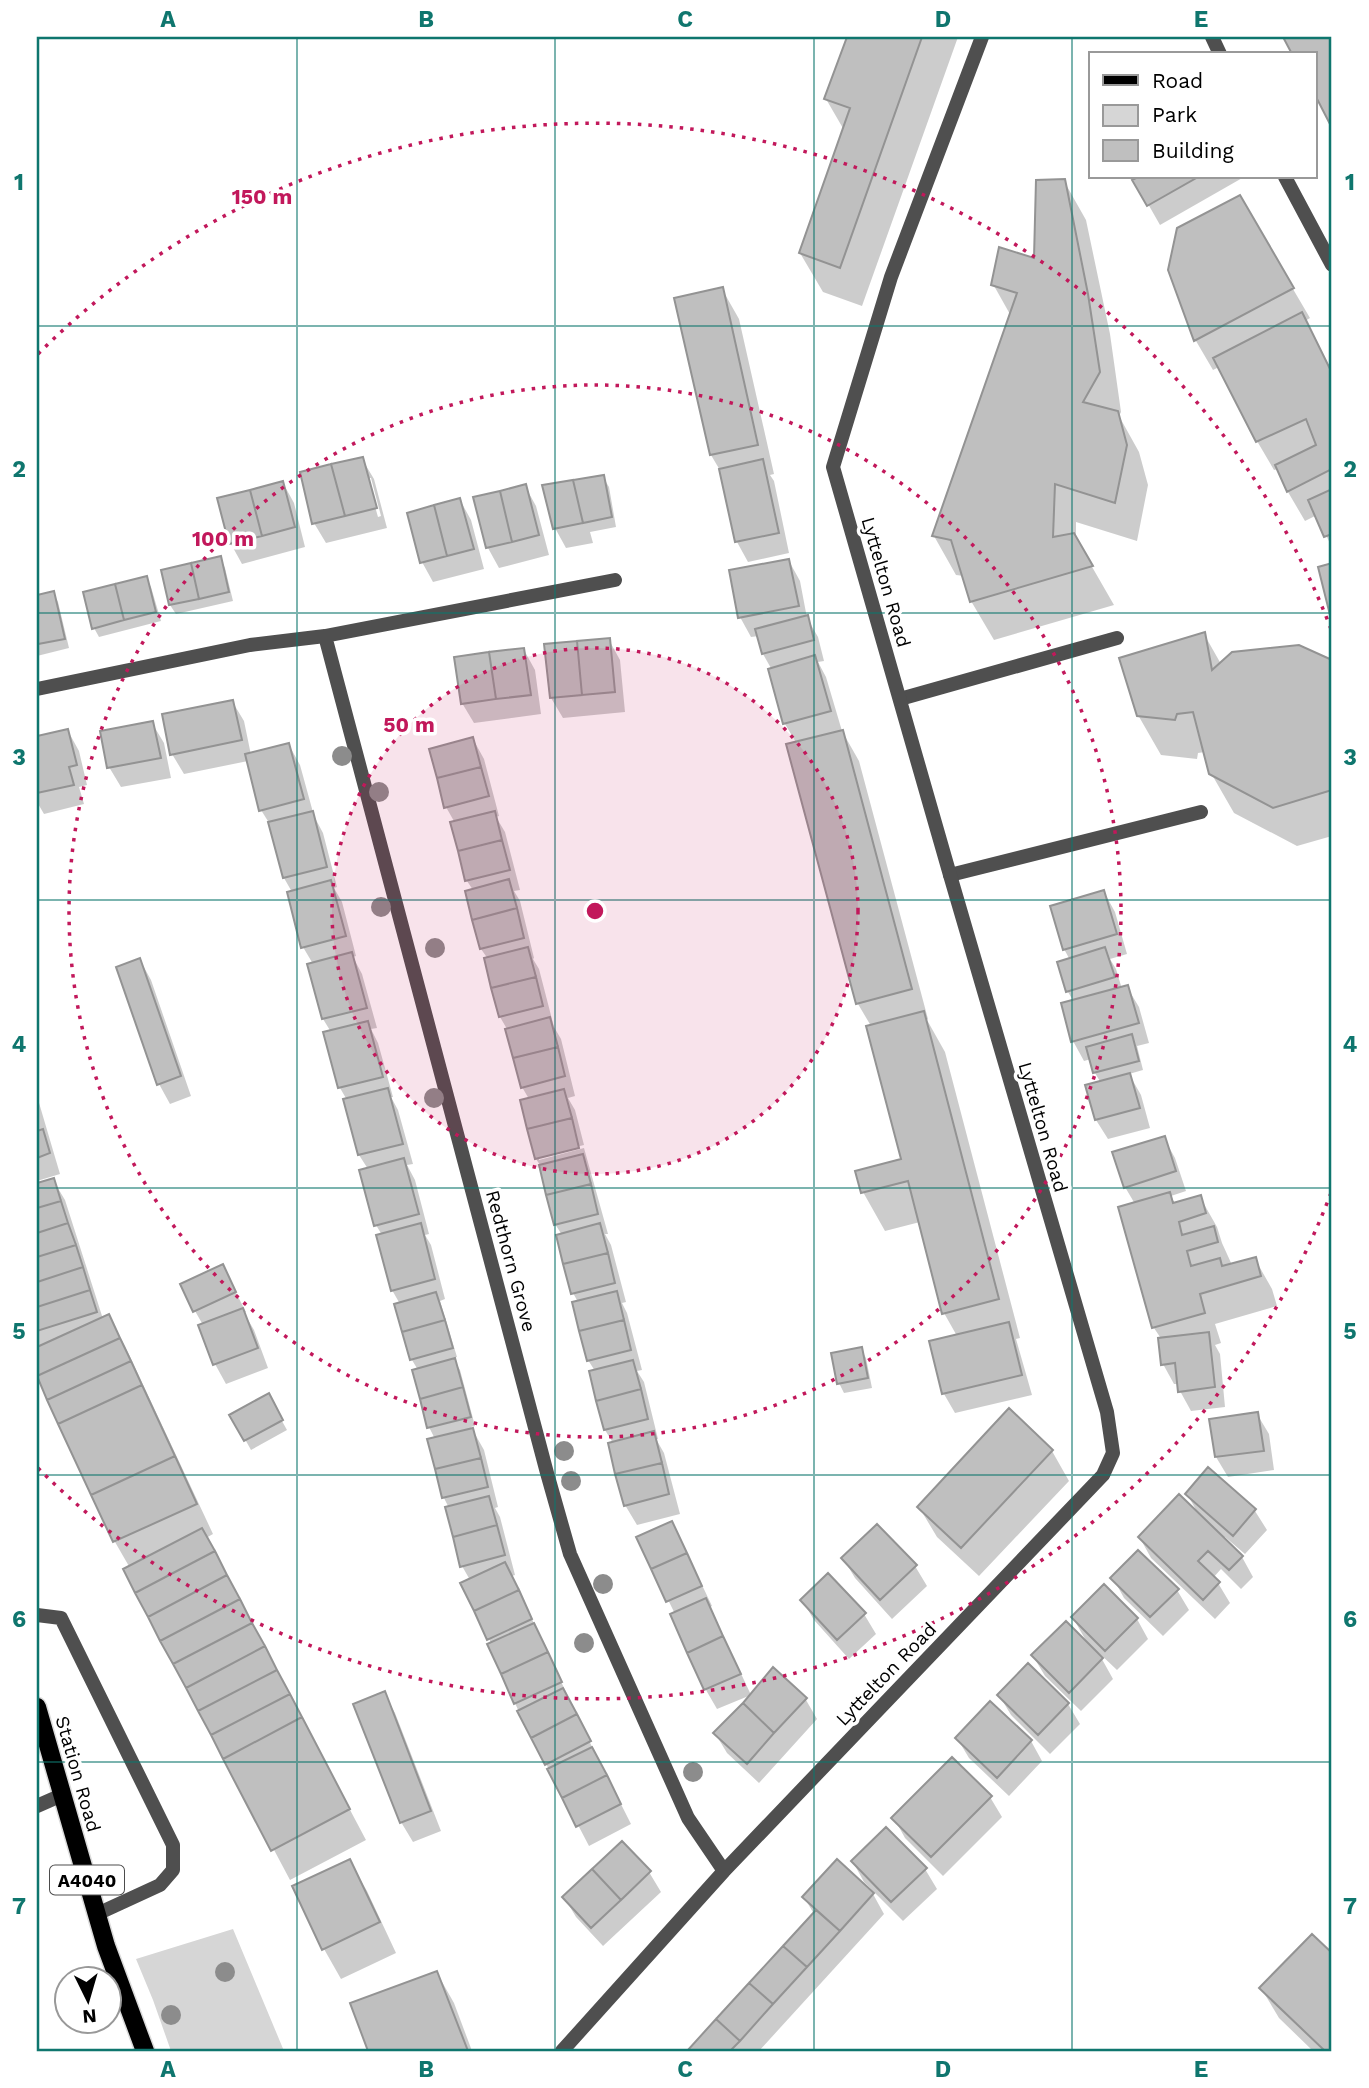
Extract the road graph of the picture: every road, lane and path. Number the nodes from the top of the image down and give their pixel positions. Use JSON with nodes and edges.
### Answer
{"nodes":[{"id":1,"x":982,"y":37,"type":"edge"},
{"id":2,"x":1286,"y":178,"type":"edge"},
{"id":3,"x":1332,"y":265,"type":"edge"},
{"id":4,"x":615,"y":580,"type":"dead end"},
{"id":5,"x":325,"y":636,"type":"junction"},
{"id":6,"x":1118,"y":638,"type":"dead end"},
{"id":7,"x":37,"y":689,"type":"edge"},
{"id":8,"x":900,"y":699,"type":"junction"},
{"id":9,"x":1201,"y":811,"type":"dead end"},
{"id":10,"x":950,"y":875,"type":"junction"},
{"id":11,"x":37,"y":1615,"type":"edge"},
{"id":12,"x":37,"y":1707,"type":"edge"},
{"id":13,"x":62,"y":1795,"type":"junction"},
{"id":14,"x":37,"y":1806,"type":"edge"},
{"id":15,"x":724,"y":1871,"type":"junction"},
{"id":16,"x":97,"y":1914,"type":"junction"},
{"id":17,"x":145,"y":2051,"type":"edge"},
{"id":18,"x":562,"y":2051,"type":"edge"}],
"edges":[{"from":1,"to":8,"type":"street","name":"Lyttelton Road"},
{"from":2,"to":3,"type":"street"},
{"from":4,"to":5,"type":"street"},
{"from":5,"to":7,"type":"street"},
{"from":5,"to":15,"type":"street","name":"Redthorn Grove"},
{"from":6,"to":8,"type":"street"},
{"from":8,"to":10,"type":"street","name":"Lyttelton Road"},
{"from":9,"to":10,"type":"street"},
{"from":10,"to":15,"type":"street","name":"Lyttelton Road"},
{"from":11,"to":16,"type":"street"},
{"from":12,"to":13,"type":"main road","name":"Station Road","number":"A4040"},
{"from":13,"to":14,"type":"street"},
{"from":13,"to":16,"type":"main road","name":"Station Road","number":"A4040"},
{"from":15,"to":18,"type":"street","name":"Lyttelton Road"},
{"from":16,"to":17,"type":"main road","name":"Station Road","number":"A4040"}]}
